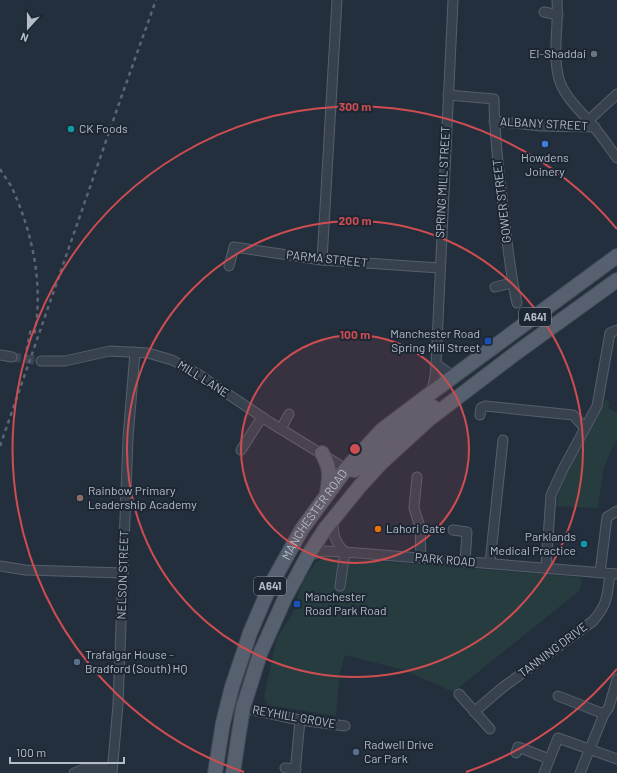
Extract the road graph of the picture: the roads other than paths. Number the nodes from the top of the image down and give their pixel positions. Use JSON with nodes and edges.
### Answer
{"nodes":[{"id":1,"x":337,"y":0,"type":"edge"},
{"id":2,"x":453,"y":0,"type":"edge"},
{"id":3,"x":557,"y":0,"type":"edge"},
{"id":4,"x":544,"y":12,"type":"dead end"},
{"id":5,"x":558,"y":15,"type":"junction"},
{"id":6,"x":617,"y":94,"type":"edge"},
{"id":7,"x":448,"y":95,"type":"junction"},
{"id":8,"x":494,"y":121,"type":"junction"},
{"id":9,"x":592,"y":124,"type":"junction"},
{"id":10,"x":617,"y":158,"type":"edge"},
{"id":11,"x":617,"y":256,"type":"edge"},
{"id":12,"x":322,"y":260,"type":"junction"},
{"id":13,"x":229,"y":266,"type":"dead end"},
{"id":14,"x":440,"y":268,"type":"junction"},
{"id":15,"x":617,"y":280,"type":"edge"},
{"id":16,"x":512,"y":283,"type":"junction"},
{"id":17,"x":495,"y":287,"type":"dead end"},
{"id":18,"x":517,"y":303,"type":"dead end"},
{"id":19,"x":610,"y":332,"type":"edge"},
{"id":20,"x":135,"y":352,"type":"junction"},
{"id":21,"x":0,"y":355,"type":"edge"},
{"id":22,"x":12,"y":357,"type":"tunnel mouth"},
{"id":23,"x":41,"y":361,"type":"tunnel mouth"},
{"id":24,"x":436,"y":364,"type":"junction"},
{"id":25,"x":454,"y":377,"type":"junction"},
{"id":26,"x":476,"y":384,"type":"junction"},
{"id":27,"x":431,"y":393,"type":"junction"},
{"id":28,"x":289,"y":414,"type":"dead end"},
{"id":29,"x":480,"y":415,"type":"dead end"},
{"id":30,"x":262,"y":417,"type":"junction"},
{"id":31,"x":584,"y":428,"type":"junction"},
{"id":32,"x":281,"y":429,"type":"junction"},
{"id":33,"x":503,"y":440,"type":"dead end"},
{"id":34,"x":241,"y":450,"type":"dead end"},
{"id":35,"x":322,"y":453,"type":"junction"},
{"id":36,"x":346,"y":469,"type":"junction"},
{"id":37,"x":417,"y":477,"type":"dead end"},
{"id":38,"x":360,"y":486,"type":"junction"},
{"id":39,"x":327,"y":494,"type":"junction"},
{"id":40,"x":617,"y":511,"type":"edge"},
{"id":41,"x":333,"y":518,"type":"junction"},
{"id":42,"x":453,"y":530,"type":"dead end"},
{"id":43,"x":345,"y":552,"type":"junction"},
{"id":44,"x":307,"y":557,"type":"junction"},
{"id":45,"x":421,"y":558,"type":"junction"},
{"id":46,"x":465,"y":562,"type":"junction"},
{"id":47,"x":490,"y":564,"type":"junction"},
{"id":48,"x":0,"y":566,"type":"edge"},
{"id":49,"x":546,"y":568,"type":"junction"},
{"id":50,"x":123,"y":572,"type":"junction"},
{"id":51,"x":609,"y":574,"type":"edge"},
{"id":52,"x":340,"y":586,"type":"dead end"},
{"id":53,"x":617,"y":679,"type":"edge"},
{"id":54,"x":459,"y":694,"type":"dead end"},
{"id":55,"x":558,"y":696,"type":"dead end"},
{"id":56,"x":243,"y":708,"type":"junction"},
{"id":57,"x":610,"y":711,"type":"edge"},
{"id":58,"x":474,"y":712,"type":"junction"},
{"id":59,"x":300,"y":720,"type":"junction"},
{"id":60,"x":345,"y":726,"type":"dead end"},
{"id":61,"x":490,"y":730,"type":"dead end"},
{"id":62,"x":590,"y":749,"type":"junction"},
{"id":63,"x":516,"y":753,"type":"dead end"},
{"id":64,"x":549,"y":759,"type":"junction"},
{"id":65,"x":617,"y":759,"type":"edge"},
{"id":66,"x":285,"y":768,"type":"dead end"},
{"id":67,"x":112,"y":771,"type":"edge"},
{"id":68,"x":215,"y":771,"type":"edge"},
{"id":69,"x":295,"y":771,"type":"edge"},
{"id":70,"x":234,"y":772,"type":"edge"},
{"id":71,"x":74,"y":773,"type":"edge"},
{"id":72,"x":544,"y":773,"type":"edge"},
{"id":73,"x":580,"y":773,"type":"edge"}],
"edges":[{"from":1,"to":12,"type":"street"},
{"from":2,"to":7,"type":"street","name":"SPRING MILL STREET"},
{"from":3,"to":5,"type":"street"},
{"from":4,"to":5,"type":"street"},
{"from":5,"to":9,"type":"street"},
{"from":6,"to":9,"type":"street"},
{"from":7,"to":8,"type":"street","name":"GOWER STREET"},
{"from":7,"to":14,"type":"street","name":"SPRING MILL STREET"},
{"from":8,"to":9,"type":"street","name":"ALBANY STREET"},
{"from":8,"to":16,"type":"street","name":"GOWER STREET"},
{"from":9,"to":10,"type":"street"},
{"from":11,"to":25,"type":"main road","name":"MANCHESTER ROAD","number":"A641"},
{"from":12,"to":13,"type":"street","name":"PARMA STREET"},
{"from":12,"to":14,"type":"street","name":"PARMA STREET"},
{"from":14,"to":24,"type":"street","name":"SPRING MILL STREET"},
{"from":15,"to":26,"type":"main road","name":"MANCHESTER ROAD","number":"A641"},
{"from":16,"to":17,"type":"street"},
{"from":16,"to":18,"type":"street","name":"GOWER STREET"},
{"from":19,"to":31,"type":"street"},
{"from":20,"to":23,"type":"street","name":"MILL LANE"},
{"from":20,"to":30,"type":"street","name":"MILL LANE"},
{"from":20,"to":50,"type":"street","name":"NELSON STREET"},
{"from":21,"to":22,"type":"street"},
{"from":24,"to":25,"type":"street"},
{"from":24,"to":27,"type":"street","name":"SPRING MILL STREET"},
{"from":25,"to":27,"type":"main road","name":"MANCHESTER ROAD","number":"A641"},
{"from":26,"to":36,"type":"main road"},
{"from":26,"to":38,"type":"main road","name":"MANCHESTER ROAD","number":"A641"},
{"from":27,"to":36,"type":"main road","name":"MANCHESTER ROAD","number":"A641"},
{"from":28,"to":32,"type":"street"},
{"from":29,"to":31,"type":"street"},
{"from":30,"to":32,"type":"street","name":"MILL LANE"},
{"from":30,"to":34,"type":"street"},
{"from":31,"to":49,"type":"street"},
{"from":32,"to":35,"type":"street","name":"MILL LANE"},
{"from":33,"to":47,"type":"street"},
{"from":35,"to":36,"type":"street","name":"MILL LANE"},
{"from":35,"to":39,"type":"main road"},
{"from":36,"to":38,"type":"main road"},
{"from":36,"to":39,"type":"main road","name":"MANCHESTER ROAD","number":"A641"},
{"from":37,"to":45,"type":"street"},
{"from":38,"to":41,"type":"main road","name":"MANCHESTER ROAD","number":"A641"},
{"from":39,"to":68,"type":"main road","name":"MANCHESTER ROAD","number":"A641"},
{"from":40,"to":51,"type":"street","name":"TANNING DRIVE"},
{"from":41,"to":43,"type":"street"},
{"from":41,"to":44,"type":"main road","name":"MANCHESTER ROAD","number":"A641"},
{"from":42,"to":46,"type":"street"},
{"from":43,"to":44,"type":"street","name":"PARK ROAD"},
{"from":43,"to":45,"type":"street","name":"PARK ROAD"},
{"from":43,"to":52,"type":"street"},
{"from":44,"to":56,"type":"main road","name":"MANCHESTER ROAD","number":"A641"},
{"from":45,"to":46,"type":"street","name":"PARK ROAD"},
{"from":46,"to":47,"type":"street","name":"PARK ROAD"},
{"from":47,"to":49,"type":"street","name":"PARK ROAD"},
{"from":48,"to":50,"type":"street"},
{"from":49,"to":51,"type":"street","name":"PARK ROAD"},
{"from":50,"to":67,"type":"street","name":"NELSON STREET"},
{"from":51,"to":58,"type":"street","name":"TANNING DRIVE"},
{"from":53,"to":57,"type":"street"},
{"from":54,"to":58,"type":"street"},
{"from":55,"to":57,"type":"street"},
{"from":56,"to":59,"type":"street","name":"REYHILL GROVE"},
{"from":56,"to":70,"type":"main road","name":"MANCHESTER ROAD","number":"A641"},
{"from":57,"to":62,"type":"street"},
{"from":58,"to":61,"type":"street"},
{"from":59,"to":60,"type":"street","name":"REYHILL GROVE"},
{"from":59,"to":69,"type":"street"},
{"from":62,"to":64,"type":"street"},
{"from":62,"to":65,"type":"street"},
{"from":62,"to":73,"type":"street"},
{"from":63,"to":64,"type":"street"},
{"from":64,"to":72,"type":"street"},
{"from":66,"to":69,"type":"street"},
{"from":67,"to":71,"type":"street"}]}
